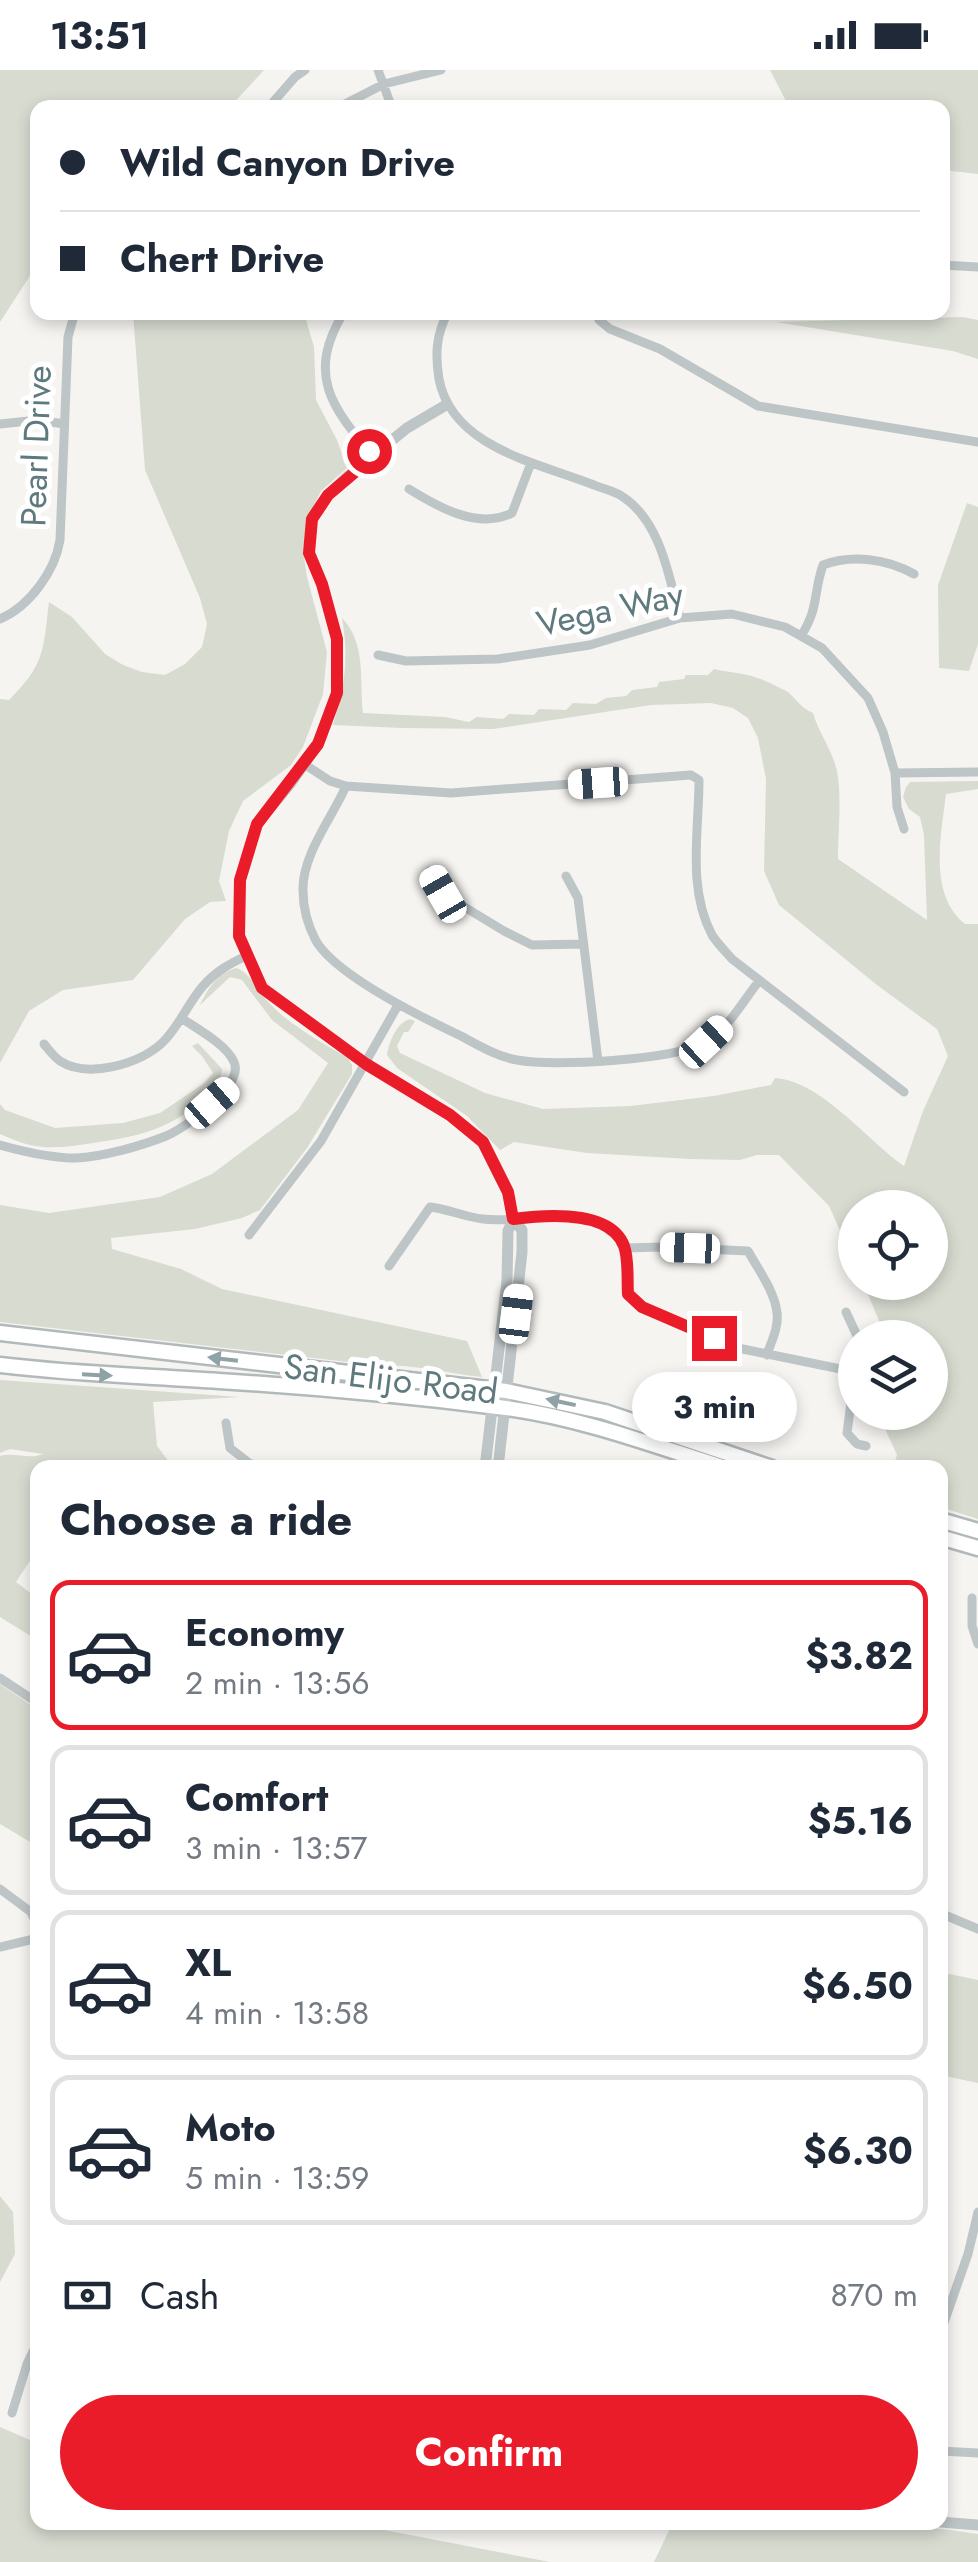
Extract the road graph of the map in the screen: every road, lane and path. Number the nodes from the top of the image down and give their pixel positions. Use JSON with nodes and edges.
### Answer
{"nodes":[{"id":1,"x":305,"y":70,"type":"edge"},
{"id":2,"x":378,"y":70,"type":"edge"},
{"id":3,"x":442,"y":70,"type":"edge"},
{"id":4,"x":384,"y":84,"type":"junction"},
{"id":5,"x":275,"y":100,"type":"edge"},
{"id":6,"x":353,"y":100,"type":"edge"},
{"id":7,"x":389,"y":100,"type":"edge"},
{"id":8,"x":950,"y":265,"type":"edge"},
{"id":9,"x":978,"y":267,"type":"edge"},
{"id":10,"x":73,"y":320,"type":"edge"},
{"id":11,"x":339,"y":320,"type":"edge"},
{"id":12,"x":444,"y":320,"type":"edge"},
{"id":13,"x":600,"y":320,"type":"edge"},
{"id":14,"x":446,"y":405,"type":"junction"},
{"id":15,"x":0,"y":424,"type":"edge"},
{"id":16,"x":64,"y":424,"type":"junction"},
{"id":17,"x":978,"y":442,"type":"edge"},
{"id":18,"x":374,"y":456,"type":"junction"},
{"id":19,"x":532,"y":463,"type":"junction"},
{"id":20,"x":409,"y":489,"type":"dead end"},
{"id":21,"x":914,"y":574,"type":"dead end"},
{"id":22,"x":680,"y":618,"type":"junction"},
{"id":23,"x":0,"y":619,"type":"edge"},
{"id":24,"x":801,"y":636,"type":"junction"},
{"id":25,"x":378,"y":655,"type":"dead end"},
{"id":26,"x":304,"y":764,"type":"junction"},
{"id":27,"x":978,"y":772,"type":"edge"},
{"id":28,"x":895,"y":773,"type":"junction"},
{"id":29,"x":346,"y":786,"type":"junction"},
{"id":30,"x":904,"y":830,"type":"dead end"},
{"id":31,"x":430,"y":870,"type":"dead end"},
{"id":32,"x":566,"y":876,"type":"dead end"},
{"id":33,"x":583,"y":944,"type":"junction"},
{"id":34,"x":248,"y":956,"type":"junction"},
{"id":35,"x":759,"y":980,"type":"junction"},
{"id":36,"x":398,"y":1005,"type":"junction"},
{"id":37,"x":181,"y":1018,"type":"junction"},
{"id":38,"x":44,"y":1044,"type":"dead end"},
{"id":39,"x":598,"y":1061,"type":"junction"},
{"id":40,"x":366,"y":1064,"type":"junction"},
{"id":41,"x":904,"y":1092,"type":"dead end"},
{"id":42,"x":0,"y":1144,"type":"edge"},
{"id":43,"x":513,"y":1219,"type":"junction"},
{"id":44,"x":249,"y":1234,"type":"dead end"},
{"id":45,"x":625,"y":1248,"type":"junction"},
{"id":46,"x":389,"y":1266,"type":"dead end"},
{"id":47,"x":846,"y":1312,"type":"dead end"},
{"id":48,"x":850,"y":1320,"type":"edge"},
{"id":49,"x":0,"y":1334,"type":"edge"},
{"id":50,"x":767,"y":1355,"type":"junction"},
{"id":51,"x":0,"y":1364,"type":"edge"},
{"id":52,"x":838,"y":1369,"type":"edge"},
{"id":53,"x":500,"y":1390,"type":"junction"},
{"id":54,"x":498,"y":1408,"type":"junction"},
{"id":55,"x":226,"y":1423,"type":"dead end"},
{"id":56,"x":847,"y":1430,"type":"edge"},
{"id":57,"x":866,"y":1446,"type":"dead end"},
{"id":58,"x":245,"y":1460,"type":"edge"},
{"id":59,"x":487,"y":1460,"type":"edge"},
{"id":60,"x":498,"y":1460,"type":"edge"},
{"id":61,"x":699,"y":1460,"type":"edge"},
{"id":62,"x":748,"y":1460,"type":"edge"},
{"id":63,"x":948,"y":1522,"type":"edge"},
{"id":64,"x":978,"y":1531,"type":"edge"},
{"id":65,"x":948,"y":1539,"type":"edge"},
{"id":66,"x":978,"y":1548,"type":"edge"},
{"id":67,"x":972,"y":1598,"type":"dead end"},
{"id":68,"x":978,"y":1644,"type":"edge"},
{"id":69,"x":0,"y":1678,"type":"edge"},
{"id":70,"x":30,"y":1698,"type":"edge"},
{"id":71,"x":0,"y":1889,"type":"edge"},
{"id":72,"x":30,"y":1911,"type":"edge"},
{"id":73,"x":948,"y":1916,"type":"edge"},
{"id":74,"x":978,"y":1929,"type":"edge"},
{"id":75,"x":30,"y":1940,"type":"edge"},
{"id":76,"x":0,"y":1947,"type":"edge"},
{"id":77,"x":978,"y":2212,"type":"edge"},
{"id":78,"x":948,"y":2311,"type":"edge"},
{"id":79,"x":30,"y":2363,"type":"edge"},
{"id":80,"x":12,"y":2413,"type":"dead end"},
{"id":81,"x":948,"y":2451,"type":"edge"},
{"id":82,"x":978,"y":2453,"type":"edge"},
{"id":83,"x":948,"y":2523,"type":"edge"},
{"id":84,"x":978,"y":2525,"type":"edge"}],
"edges":[{"from":1,"to":5,"type":"street"},
{"from":2,"to":4,"type":"street"},
{"from":3,"to":4,"type":"street"},
{"from":4,"to":6,"type":"street"},
{"from":4,"to":7,"type":"street"},
{"from":8,"to":9,"type":"street"},
{"from":10,"to":16,"type":"street","name":"Pearl Drive"},
{"from":11,"to":18,"type":"street"},
{"from":12,"to":14,"type":"street"},
{"from":13,"to":17,"type":"street"},
{"from":14,"to":18,"type":"street"},
{"from":14,"to":19,"type":"street"},
{"from":15,"to":16,"type":"street"},
{"from":16,"to":23,"type":"street","name":"Pearl Drive"},
{"from":18,"to":26,"type":"street"},
{"from":19,"to":20,"type":"street"},
{"from":19,"to":22,"type":"street"},
{"from":21,"to":24,"type":"street"},
{"from":22,"to":24,"type":"street","name":"Vega Way"},
{"from":22,"to":25,"type":"street","name":"Vega Way"},
{"from":24,"to":28,"type":"street","name":"Vega Way"},
{"from":26,"to":29,"type":"street"},
{"from":26,"to":34,"type":"street"},
{"from":27,"to":28,"type":"street"},
{"from":28,"to":30,"type":"street","name":"Vega Way"},
{"from":29,"to":35,"type":"street"},
{"from":29,"to":36,"type":"street"},
{"from":31,"to":33,"type":"street"},
{"from":32,"to":33,"type":"street"},
{"from":33,"to":39,"type":"street"},
{"from":34,"to":37,"type":"street"},
{"from":34,"to":40,"type":"street"},
{"from":35,"to":39,"type":"street"},
{"from":35,"to":41,"type":"street"},
{"from":36,"to":39,"type":"street"},
{"from":36,"to":40,"type":"street"},
{"from":37,"to":38,"type":"street"},
{"from":37,"to":42,"type":"street"},
{"from":40,"to":43,"type":"street"},
{"from":40,"to":44,"type":"street"},
{"from":43,"to":45,"type":"street"},
{"from":43,"to":46,"type":"street"},
{"from":43,"to":53,"type":"street"},
{"from":45,"to":50,"type":"street"},
{"from":45,"to":50,"type":"street"},
{"from":47,"to":48,"type":"street"},
{"from":53,"to":49,"type":"main road","name":"San Elijo Road","one_way":true},
{"from":50,"to":52,"type":"street"},
{"from":51,"to":54,"type":"main road","name":"San Elijo Road","one_way":true},
{"from":53,"to":54,"type":"street"},
{"from":62,"to":53,"type":"main road","name":"San Elijo Road","one_way":true},
{"from":54,"to":59,"type":"street"},
{"from":54,"to":60,"type":"street"},
{"from":54,"to":61,"type":"main road","name":"San Elijo Road"},
{"from":55,"to":58,"type":"street"},
{"from":56,"to":57,"type":"street"},
{"from":63,"to":64,"type":"main road"},
{"from":65,"to":66,"type":"main road"},
{"from":67,"to":68,"type":"street"},
{"from":69,"to":70,"type":"street"},
{"from":71,"to":72,"type":"street"},
{"from":73,"to":74,"type":"street"},
{"from":75,"to":76,"type":"street"},
{"from":77,"to":78,"type":"street"},
{"from":79,"to":80,"type":"street"},
{"from":81,"to":82,"type":"street"},
{"from":83,"to":84,"type":"street"}]}
